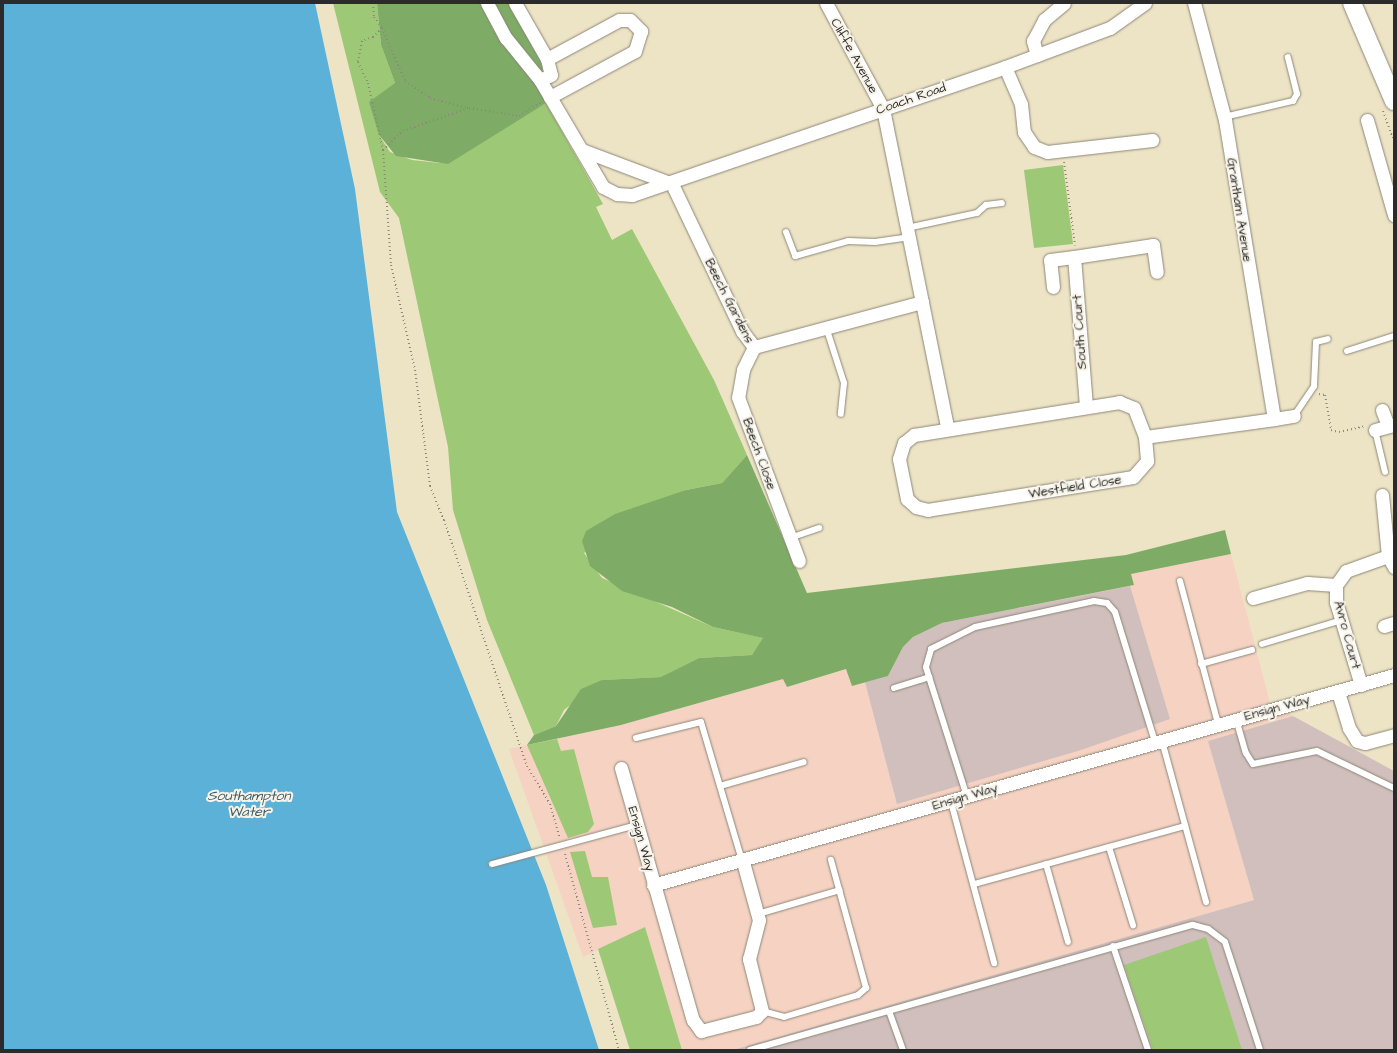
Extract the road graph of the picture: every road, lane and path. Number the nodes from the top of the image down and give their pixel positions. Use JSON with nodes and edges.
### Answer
{"nodes":[{"id":1,"x":373,"y":3,"type":"edge"},
{"id":2,"x":487,"y":3,"type":"edge"},
{"id":3,"x":514,"y":3,"type":"edge"},
{"id":4,"x":826,"y":3,"type":"edge"},
{"id":5,"x":1064,"y":3,"type":"edge"},
{"id":6,"x":1145,"y":3,"type":"edge"},
{"id":7,"x":1194,"y":3,"type":"edge"},
{"id":8,"x":1352,"y":3,"type":"edge"},
{"id":9,"x":382,"y":28,"type":"junction"},
{"id":10,"x":1036,"y":55,"type":"junction"},
{"id":11,"x":1288,"y":56,"type":"dead end"},
{"id":12,"x":547,"y":59,"type":"junction"},
{"id":13,"x":1005,"y":67,"type":"junction"},
{"id":14,"x":540,"y":80,"type":"junction"},
{"id":15,"x":550,"y":97,"type":"junction"},
{"id":16,"x":1394,"y":101,"type":"edge"},
{"id":17,"x":469,"y":108,"type":"junction"},
{"id":18,"x":883,"y":108,"type":"junction"},
{"id":19,"x":1224,"y":117,"type":"junction"},
{"id":20,"x":1366,"y":127,"type":"dead end"},
{"id":21,"x":1152,"y":140,"type":"dead end"},
{"id":22,"x":383,"y":150,"type":"junction"},
{"id":23,"x":582,"y":150,"type":"junction"},
{"id":24,"x":1063,"y":151,"type":"junction"},
{"id":25,"x":672,"y":184,"type":"junction"},
{"id":26,"x":1002,"y":203,"type":"dead end"},
{"id":27,"x":1394,"y":215,"type":"edge"},
{"id":28,"x":786,"y":232,"type":"dead end"},
{"id":29,"x":908,"y":233,"type":"junction"},
{"id":30,"x":1076,"y":257,"type":"junction"},
{"id":31,"x":1157,"y":272,"type":"dead end"},
{"id":32,"x":1054,"y":287,"type":"dead end"},
{"id":33,"x":922,"y":302,"type":"junction"},
{"id":34,"x":827,"y":330,"type":"junction"},
{"id":35,"x":1394,"y":336,"type":"edge"},
{"id":36,"x":1328,"y":339,"type":"dead end"},
{"id":37,"x":754,"y":347,"type":"junction"},
{"id":38,"x":1347,"y":351,"type":"dead end"},
{"id":39,"x":1314,"y":398,"type":"dead end"},
{"id":40,"x":1086,"y":406,"type":"junction"},
{"id":41,"x":1382,"y":410,"type":"dead end"},
{"id":42,"x":841,"y":414,"type":"dead end"},
{"id":43,"x":1294,"y":416,"type":"joint"},
{"id":44,"x":1274,"y":420,"type":"junction"},
{"id":45,"x":1391,"y":426,"type":"edge"},
{"id":46,"x":947,"y":427,"type":"junction"},
{"id":47,"x":1375,"y":430,"type":"junction"},
{"id":48,"x":1145,"y":437,"type":"junction"},
{"id":49,"x":1385,"y":472,"type":"dead end"},
{"id":50,"x":1382,"y":495,"type":"dead end"},
{"id":51,"x":819,"y":528,"type":"dead end"},
{"id":52,"x":790,"y":538,"type":"junction"},
{"id":53,"x":799,"y":561,"type":"dead end"},
{"id":54,"x":1391,"y":562,"type":"edge"},
{"id":55,"x":1180,"y":581,"type":"dead end"},
{"id":56,"x":1336,"y":585,"type":"junction"},
{"id":57,"x":1253,"y":598,"type":"dead end"},
{"id":58,"x":1342,"y":620,"type":"junction"},
{"id":59,"x":1262,"y":644,"type":"dead end"},
{"id":60,"x":1252,"y":650,"type":"dead end"},
{"id":61,"x":1201,"y":664,"type":"junction"},
{"id":62,"x":1394,"y":675,"type":"edge"},
{"id":63,"x":929,"y":677,"type":"junction"},
{"id":64,"x":1361,"y":685,"type":"junction"},
{"id":65,"x":894,"y":688,"type":"dead end"},
{"id":66,"x":1338,"y":692,"type":"junction"},
{"id":67,"x":1236,"y":719,"type":"junction"},
{"id":68,"x":1218,"y":724,"type":"junction"},
{"id":69,"x":1394,"y":735,"type":"edge"},
{"id":70,"x":636,"y":738,"type":"dead end"},
{"id":71,"x":1158,"y":742,"type":"junction"},
{"id":72,"x":804,"y":762,"type":"dead end"},
{"id":73,"x":621,"y":768,"type":"dead end"},
{"id":74,"x":720,"y":786,"type":"junction"},
{"id":75,"x":1394,"y":788,"type":"edge"},
{"id":76,"x":967,"y":797,"type":"junction"},
{"id":77,"x":951,"y":802,"type":"junction"},
{"id":78,"x":637,"y":825,"type":"junction"},
{"id":79,"x":1185,"y":826,"type":"junction"},
{"id":80,"x":561,"y":842,"type":"dead end"},
{"id":81,"x":1109,"y":847,"type":"junction"},
{"id":82,"x":563,"y":850,"type":"dead end"},
{"id":83,"x":832,"y":860,"type":"dead end"},
{"id":84,"x":743,"y":862,"type":"junction"},
{"id":85,"x":492,"y":864,"type":"dead end"},
{"id":86,"x":1046,"y":864,"type":"junction"},
{"id":87,"x":974,"y":884,"type":"junction"},
{"id":88,"x":653,"y":885,"type":"junction"},
{"id":89,"x":840,"y":890,"type":"junction"},
{"id":90,"x":1206,"y":902,"type":"dead end"},
{"id":91,"x":758,"y":914,"type":"junction"},
{"id":92,"x":1133,"y":925,"type":"dead end"},
{"id":93,"x":1068,"y":942,"type":"dead end"},
{"id":94,"x":1113,"y":946,"type":"junction"},
{"id":95,"x":994,"y":963,"type":"dead end"},
{"id":96,"x":762,"y":1011,"type":"junction"},
{"id":97,"x":889,"y":1011,"type":"junction"},
{"id":98,"x":619,"y":1050,"type":"edge"},
{"id":99,"x":750,"y":1050,"type":"edge"},
{"id":100,"x":903,"y":1050,"type":"edge"},
{"id":101,"x":1148,"y":1050,"type":"edge"},
{"id":102,"x":1260,"y":1050,"type":"edge"}],
"edges":[{"from":1,"to":9,"type":"path"},
{"from":2,"to":14,"type":"street"},
{"from":3,"to":12,"type":"street"},
{"from":4,"to":18,"type":"street","name":"Cliffe Avenue"},
{"from":5,"to":10,"type":"street"},
{"from":6,"to":10,"type":"street","name":"Coach Road"},
{"from":7,"to":19,"type":"street","name":"Grantham Avenue"},
{"from":8,"to":16,"type":"main road"},
{"from":9,"to":17,"type":"path"},
{"from":9,"to":22,"type":"path"},
{"from":10,"to":13,"type":"street","name":"Coach Road"},
{"from":11,"to":19,"type":"lane"},
{"from":12,"to":14,"type":"street"},
{"from":12,"to":15,"type":"street"},
{"from":13,"to":18,"type":"street","name":"Coach Road"},
{"from":13,"to":24,"type":"street"},
{"from":14,"to":15,"type":"street"},
{"from":15,"to":17,"type":"path"},
{"from":15,"to":23,"type":"street"},
{"from":17,"to":22,"type":"path"},
{"from":18,"to":25,"type":"street","name":"Coach Road"},
{"from":18,"to":29,"type":"street"},
{"from":19,"to":44,"type":"street","name":"Grantham Avenue"},
{"from":20,"to":27,"type":"street"},
{"from":21,"to":24,"type":"street"},
{"from":22,"to":80,"type":"path"},
{"from":23,"to":25,"type":"street"},
{"from":23,"to":25,"type":"street","name":"Coach Road"},
{"from":24,"to":30,"type":"path"},
{"from":25,"to":37,"type":"street","name":"Beech Gardens"},
{"from":26,"to":29,"type":"lane"},
{"from":28,"to":29,"type":"lane"},
{"from":29,"to":33,"type":"street"},
{"from":30,"to":31,"type":"street","name":"South Court"},
{"from":30,"to":32,"type":"street","name":"South Court"},
{"from":30,"to":40,"type":"street","name":"South Court"},
{"from":33,"to":34,"type":"street","name":"Beech Gardens"},
{"from":33,"to":46,"type":"street"},
{"from":34,"to":37,"type":"street","name":"Beech Gardens"},
{"from":34,"to":42,"type":"lane"},
{"from":35,"to":38,"type":"lane"},
{"from":36,"to":43,"type":"lane"},
{"from":37,"to":52,"type":"street","name":"Beech Close"},
{"from":39,"to":47,"type":"path"},
{"from":40,"to":46,"type":"street","name":"Westfield Close"},
{"from":40,"to":48,"type":"street","name":"Westfield Close"},
{"from":41,"to":45,"type":"street"},
{"from":43,"to":44,"type":"street"},
{"from":44,"to":48,"type":"street"},
{"from":45,"to":47,"type":"street"},
{"from":46,"to":48,"type":"street","name":"Westfield Close"},
{"from":47,"to":49,"type":"lane"},
{"from":50,"to":54,"type":"street","name":"Avro Court"},
{"from":51,"to":52,"type":"lane"},
{"from":52,"to":53,"type":"street","name":"Beech Close"},
{"from":54,"to":56,"type":"street","name":"Avro Court"},
{"from":55,"to":61,"type":"lane"},
{"from":56,"to":57,"type":"street","name":"Avro Court"},
{"from":56,"to":58,"type":"street","name":"Avro Court"},
{"from":58,"to":59,"type":"lane"},
{"from":58,"to":64,"type":"street","name":"Avro Court"},
{"from":60,"to":61,"type":"lane"},
{"from":61,"to":68,"type":"lane"},
{"from":62,"to":64,"type":"street","name":"Ensign Way"},
{"from":63,"to":65,"type":"lane"},
{"from":63,"to":71,"type":"lane"},
{"from":63,"to":76,"type":"lane"},
{"from":64,"to":66,"type":"street","name":"Ensign Way"},
{"from":66,"to":67,"type":"street","name":"Ensign Way"},
{"from":66,"to":69,"type":"street"},
{"from":67,"to":68,"type":"street","name":"Ensign Way"},
{"from":67,"to":75,"type":"lane"},
{"from":68,"to":71,"type":"street","name":"Ensign Way"},
{"from":70,"to":74,"type":"lane"},
{"from":71,"to":76,"type":"street","name":"Ensign Way"},
{"from":71,"to":79,"type":"lane"},
{"from":72,"to":74,"type":"lane"},
{"from":73,"to":78,"type":"street","name":"Ensign Way"},
{"from":74,"to":84,"type":"lane"},
{"from":76,"to":77,"type":"street","name":"Ensign Way"},
{"from":77,"to":84,"type":"street","name":"Ensign Way"},
{"from":77,"to":87,"type":"lane"},
{"from":78,"to":85,"type":"lane"},
{"from":78,"to":88,"type":"street","name":"Ensign Way"},
{"from":79,"to":81,"type":"lane"},
{"from":79,"to":90,"type":"lane"},
{"from":81,"to":86,"type":"lane"},
{"from":81,"to":92,"type":"lane"},
{"from":82,"to":98,"type":"path"},
{"from":83,"to":89,"type":"lane"},
{"from":84,"to":88,"type":"street","name":"Ensign Way"},
{"from":84,"to":91,"type":"street"},
{"from":86,"to":87,"type":"lane"},
{"from":86,"to":93,"type":"lane"},
{"from":87,"to":95,"type":"lane"},
{"from":88,"to":96,"type":"street"},
{"from":89,"to":91,"type":"lane"},
{"from":89,"to":96,"type":"lane"},
{"from":91,"to":96,"type":"street"},
{"from":94,"to":97,"type":"lane"},
{"from":94,"to":101,"type":"lane"},
{"from":94,"to":102,"type":"lane"},
{"from":97,"to":99,"type":"lane"},
{"from":97,"to":100,"type":"lane"}]}
